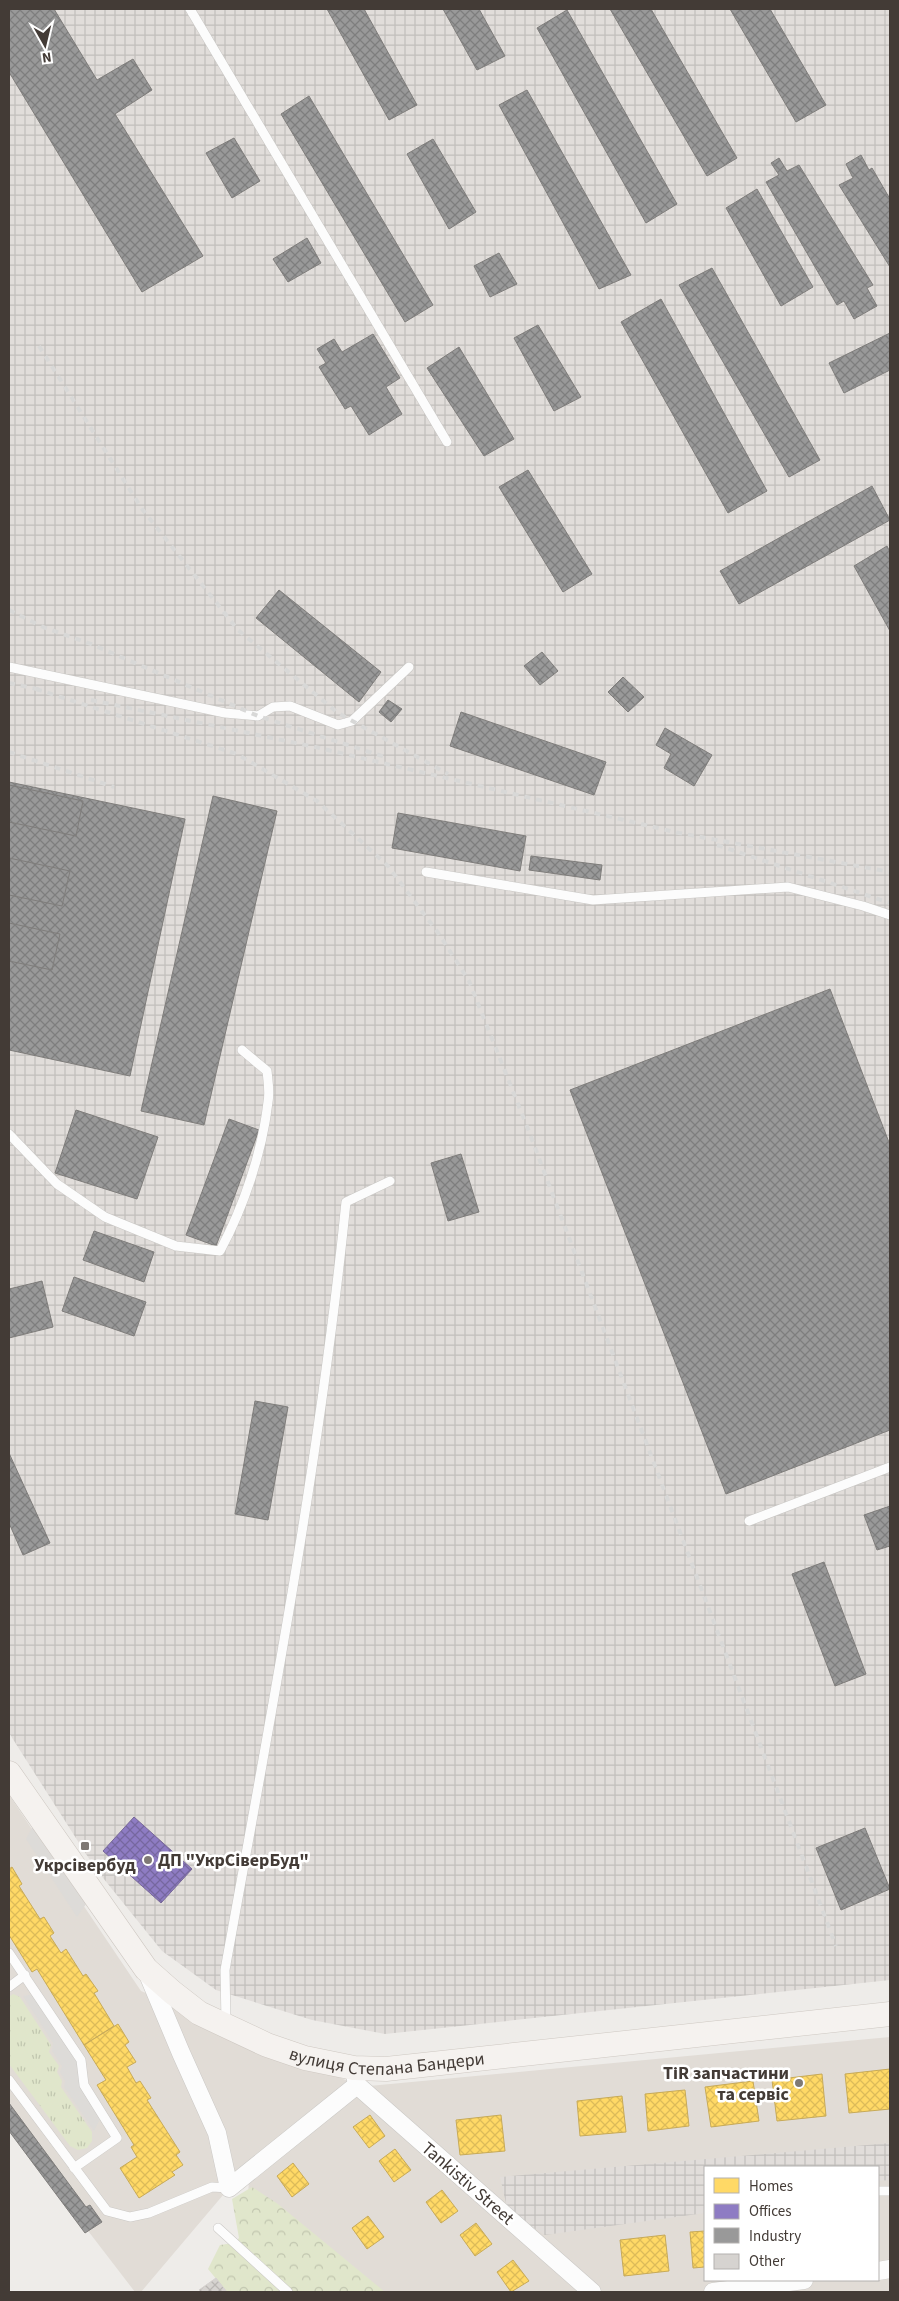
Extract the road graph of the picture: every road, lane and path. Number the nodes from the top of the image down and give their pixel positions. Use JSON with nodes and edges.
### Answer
{"nodes":[{"id":1,"x":190,"y":9,"type":"edge"},
{"id":2,"x":448,"y":442,"type":"dead end"},
{"id":3,"x":9,"y":667,"type":"edge"},
{"id":4,"x":409,"y":667,"type":"dead end"},
{"id":5,"x":426,"y":872,"type":"dead end"},
{"id":6,"x":890,"y":915,"type":"edge"},
{"id":7,"x":242,"y":1050,"type":"dead end"},
{"id":8,"x":9,"y":1134,"type":"edge"},
{"id":9,"x":390,"y":1181,"type":"dead end"},
{"id":10,"x":890,"y":1467,"type":"edge"},
{"id":11,"x":749,"y":1521,"type":"dead end"},
{"id":12,"x":9,"y":1773,"type":"edge"},
{"id":13,"x":9,"y":1952,"type":"edge"},
{"id":14,"x":146,"y":1969,"type":"junction"},
{"id":15,"x":25,"y":1976,"type":"junction"},
{"id":16,"x":9,"y":1987,"type":"edge"},
{"id":17,"x":890,"y":2014,"type":"edge"},
{"id":18,"x":226,"y":2026,"type":"junction"},
{"id":19,"x":355,"y":2076,"type":"junction"},
{"id":20,"x":9,"y":2080,"type":"edge"},
{"id":21,"x":74,"y":2168,"type":"junction"},
{"id":22,"x":229,"y":2188,"type":"junction"},
{"id":23,"x":218,"y":2228,"type":"dead end"},
{"id":24,"x":796,"y":2281,"type":"edge"},
{"id":25,"x":288,"y":2292,"type":"edge"},
{"id":26,"x":592,"y":2292,"type":"edge"},
{"id":27,"x":713,"y":2292,"type":"edge"}],
"edges":[{"from":1,"to":2,"type":"lane"},
{"from":3,"to":4,"type":"lane"},
{"from":5,"to":6,"type":"lane"},
{"from":7,"to":8,"type":"lane"},
{"from":9,"to":18,"type":"lane"},
{"from":10,"to":11,"type":"lane"},
{"from":12,"to":14,"type":"street","name":"вулиця Степана Бандери"},
{"from":13,"to":15,"type":"lane"},
{"from":14,"to":18,"type":"street","name":"вулиця Степана Бандери"},
{"from":14,"to":22,"type":"street"},
{"from":15,"to":16,"type":"lane"},
{"from":15,"to":21,"type":"lane"},
{"from":17,"to":19,"type":"street","name":"вулиця Степана Бандери"},
{"from":18,"to":19,"type":"street","name":"вулиця Степана Бандери"},
{"from":19,"to":22,"type":"street"},
{"from":19,"to":26,"type":"street","name":"Tankistiv Street"},
{"from":20,"to":21,"type":"lane"},
{"from":21,"to":22,"type":"lane"},
{"from":23,"to":25,"type":"lane"},
{"from":24,"to":27,"type":"street"}]}
